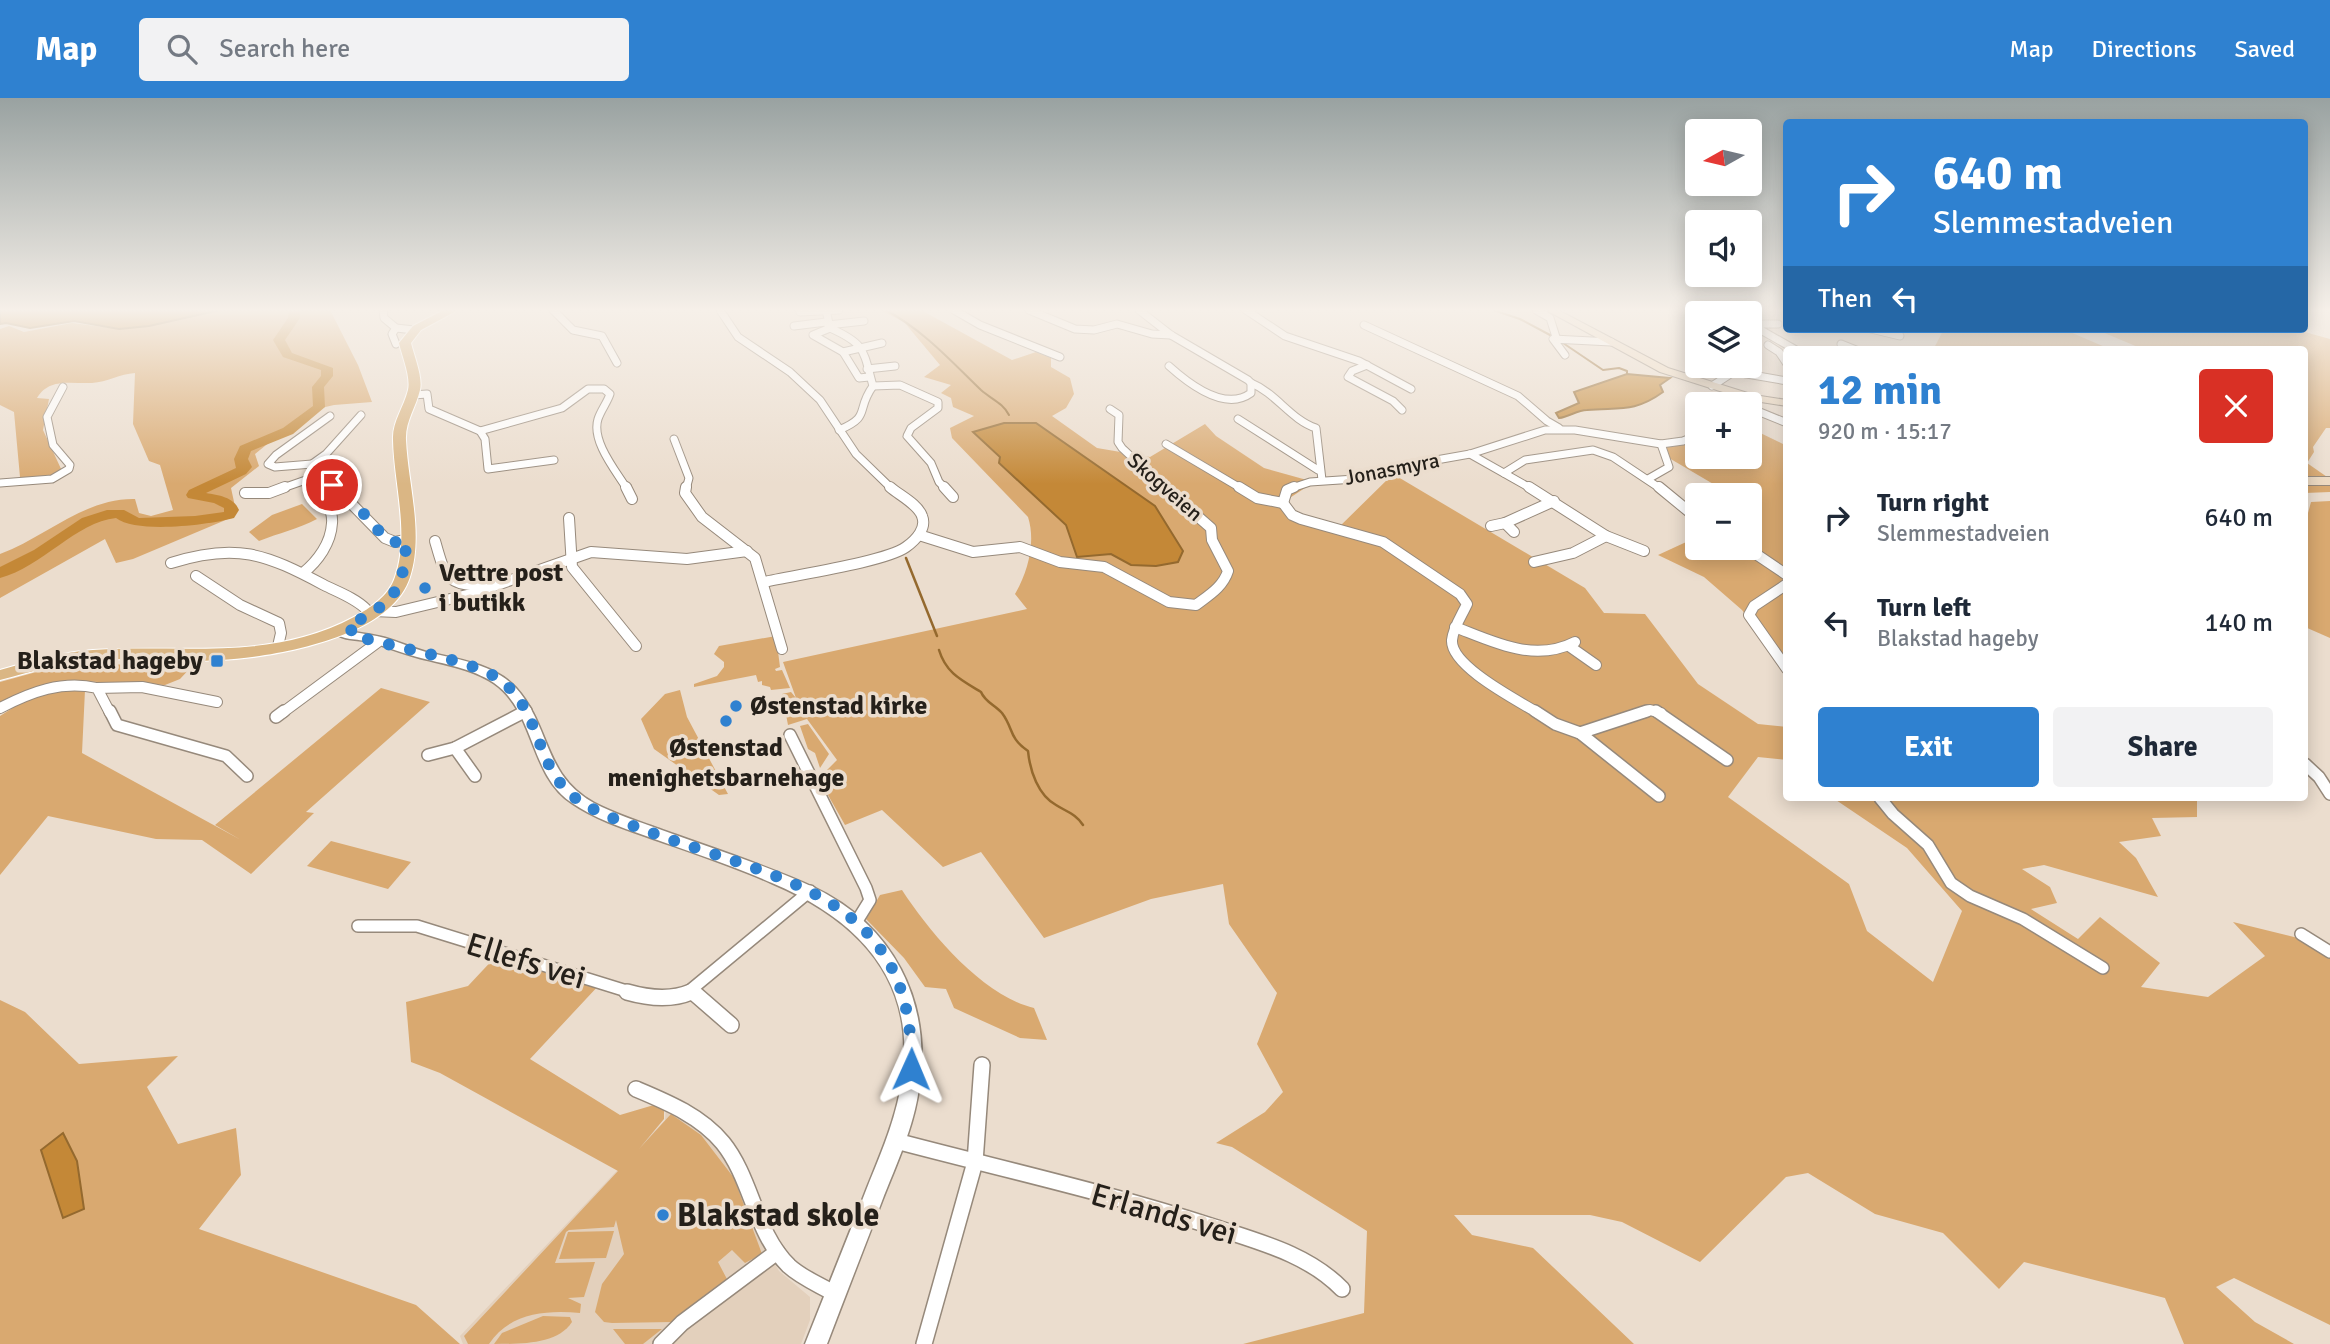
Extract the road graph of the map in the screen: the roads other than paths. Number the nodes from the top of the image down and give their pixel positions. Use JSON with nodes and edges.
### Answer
{"nodes":[{"id":1,"x":411,"y":368,"type":"edge"},
{"id":2,"x":784,"y":368,"type":"edge"},
{"id":3,"x":854,"y":368,"type":"edge"},
{"id":4,"x":859,"y":368,"type":"edge"},
{"id":5,"x":881,"y":368,"type":"edge"},
{"id":6,"x":1173,"y":368,"type":"edge"},
{"id":7,"x":1226,"y":368,"type":"edge"},
{"id":8,"x":1359,"y":368,"type":"edge"},
{"id":9,"x":1373,"y":368,"type":"edge"},
{"id":10,"x":1458,"y":368,"type":"edge"},
{"id":11,"x":1661,"y":368,"type":"edge"},
{"id":12,"x":868,"y":370,"type":"junction"},
{"id":13,"x":859,"y":378,"type":"junction"},
{"id":14,"x":1724,"y":378,"type":"edge"},
{"id":15,"x":1758,"y":378,"type":"edge"},
{"id":16,"x":1783,"y":380,"type":"edge"},
{"id":17,"x":1251,"y":383,"type":"junction"},
{"id":18,"x":1712,"y":386,"type":"junction"},
{"id":19,"x":63,"y":387,"type":"dead end"},
{"id":20,"x":869,"y":387,"type":"junction"},
{"id":21,"x":1410,"y":389,"type":"dead end"},
{"id":22,"x":1725,"y":392,"type":"edge"},
{"id":23,"x":413,"y":395,"type":"junction"},
{"id":24,"x":1762,"y":403,"type":"edge"},
{"id":25,"x":1783,"y":403,"type":"edge"},
{"id":26,"x":1110,"y":409,"type":"dead end"},
{"id":27,"x":1402,"y":410,"type":"dead end"},
{"id":28,"x":1762,"y":410,"type":"edge"},
{"id":29,"x":361,"y":415,"type":"dead end"},
{"id":30,"x":330,"y":416,"type":"dead end"},
{"id":31,"x":1238,"y":419,"type":"dead end"},
{"id":32,"x":1783,"y":421,"type":"edge"},
{"id":33,"x":1561,"y":429,"type":"junction"},
{"id":34,"x":839,"y":430,"type":"junction"},
{"id":35,"x":480,"y":431,"type":"junction"},
{"id":36,"x":674,"y":439,"type":"dead end"},
{"id":37,"x":1685,"y":440,"type":"edge"},
{"id":38,"x":1166,"y":444,"type":"dead end"},
{"id":39,"x":1661,"y":444,"type":"junction"},
{"id":40,"x":1470,"y":454,"type":"junction"},
{"id":41,"x":554,"y":460,"type":"dead end"},
{"id":42,"x":312,"y":464,"type":"junction"},
{"id":43,"x":1318,"y":470,"type":"junction"},
{"id":44,"x":1504,"y":473,"type":"junction"},
{"id":45,"x":320,"y":475,"type":"junction"},
{"id":46,"x":1648,"y":479,"type":"junction"},
{"id":47,"x":1322,"y":480,"type":"junction"},
{"id":48,"x":2308,"y":481,"type":"edge"},
{"id":49,"x":2330,"y":481,"type":"edge"},
{"id":50,"x":0,"y":483,"type":"edge"},
{"id":51,"x":340,"y":492,"type":"junction"},
{"id":52,"x":245,"y":494,"type":"dead end"},
{"id":53,"x":953,"y":497,"type":"dead end"},
{"id":54,"x":632,"y":499,"type":"dead end"},
{"id":55,"x":1554,"y":501,"type":"junction"},
{"id":56,"x":1283,"y":503,"type":"junction"},
{"id":57,"x":1685,"y":509,"type":"edge"},
{"id":58,"x":569,"y":519,"type":"dead end"},
{"id":59,"x":1505,"y":523,"type":"junction"},
{"id":60,"x":1491,"y":526,"type":"dead end"},
{"id":61,"x":1514,"y":532,"type":"dead end"},
{"id":62,"x":919,"y":536,"type":"junction"},
{"id":63,"x":1606,"y":536,"type":"junction"},
{"id":64,"x":406,"y":540,"type":"junction"},
{"id":65,"x":435,"y":541,"type":"dead end"},
{"id":66,"x":747,"y":551,"type":"junction"},
{"id":67,"x":1644,"y":551,"type":"dead end"},
{"id":68,"x":570,"y":558,"type":"junction"},
{"id":69,"x":1762,"y":558,"type":"edge"},
{"id":70,"x":1534,"y":562,"type":"dead end"},
{"id":71,"x":171,"y":564,"type":"dead end"},
{"id":72,"x":1783,"y":572,"type":"edge"},
{"id":73,"x":303,"y":573,"type":"junction"},
{"id":74,"x":196,"y":576,"type":"dead end"},
{"id":75,"x":764,"y":582,"type":"junction"},
{"id":76,"x":496,"y":586,"type":"junction"},
{"id":77,"x":1783,"y":586,"type":"edge"},
{"id":78,"x":370,"y":610,"type":"junction"},
{"id":79,"x":1455,"y":627,"type":"junction"},
{"id":80,"x":346,"y":630,"type":"junction"},
{"id":81,"x":377,"y":642,"type":"junction"},
{"id":82,"x":278,"y":646,"type":"junction"},
{"id":83,"x":636,"y":646,"type":"dead end"},
{"id":84,"x":782,"y":649,"type":"dead end"},
{"id":85,"x":1783,"y":663,"type":"edge"},
{"id":86,"x":1596,"y":665,"type":"dead end"},
{"id":87,"x":0,"y":675,"type":"edge"},
{"id":88,"x":97,"y":688,"type":"junction"},
{"id":89,"x":217,"y":702,"type":"dead end"},
{"id":90,"x":0,"y":708,"type":"edge"},
{"id":91,"x":526,"y":711,"type":"junction"},
{"id":92,"x":276,"y":717,"type":"dead end"},
{"id":93,"x":1580,"y":733,"type":"junction"},
{"id":94,"x":790,"y":734,"type":"dead end"},
{"id":95,"x":455,"y":748,"type":"junction"},
{"id":96,"x":428,"y":755,"type":"dead end"},
{"id":97,"x":1727,"y":760,"type":"dead end"},
{"id":98,"x":2308,"y":767,"type":"edge"},
{"id":99,"x":247,"y":776,"type":"dead end"},
{"id":100,"x":475,"y":776,"type":"dead end"},
{"id":101,"x":2330,"y":794,"type":"edge"},
{"id":102,"x":1658,"y":796,"type":"dead end"},
{"id":103,"x":1883,"y":801,"type":"edge"},
{"id":104,"x":810,"y":891,"type":"junction"},
{"id":105,"x":857,"y":921,"type":"junction"},
{"id":106,"x":358,"y":926,"type":"dead end"},
{"id":107,"x":2301,"y":934,"type":"dead end"},
{"id":108,"x":2330,"y":952,"type":"edge"},
{"id":109,"x":2103,"y":968,"type":"dead end"},
{"id":110,"x":692,"y":991,"type":"junction"},
{"id":111,"x":731,"y":1025,"type":"dead end"},
{"id":112,"x":982,"y":1065,"type":"dead end"},
{"id":113,"x":636,"y":1089,"type":"dead end"},
{"id":114,"x":896,"y":1141,"type":"junction"},
{"id":115,"x":975,"y":1162,"type":"junction"},
{"id":116,"x":777,"y":1252,"type":"junction"},
{"id":117,"x":1342,"y":1289,"type":"dead end"},
{"id":118,"x":835,"y":1294,"type":"junction"},
{"id":119,"x":661,"y":1344,"type":"edge"},
{"id":120,"x":816,"y":1344,"type":"edge"},
{"id":121,"x":924,"y":1344,"type":"edge"}],
"edges":[{"from":1,"to":23,"type":"main road"},
{"from":2,"to":34,"type":"street"},
{"from":3,"to":13,"type":"street"},
{"from":4,"to":12,"type":"street"},
{"from":5,"to":12,"type":"street"},
{"from":6,"to":17,"type":"street"},
{"from":7,"to":17,"type":"street"},
{"from":8,"to":27,"type":"street"},
{"from":9,"to":21,"type":"street"},
{"from":10,"to":33,"type":"street"},
{"from":11,"to":18,"type":"main road"},
{"from":12,"to":13,"type":"street"},
{"from":12,"to":20,"type":"street"},
{"from":13,"to":20,"type":"street"},
{"from":14,"to":18,"type":"street"},
{"from":15,"to":16,"type":"street"},
{"from":17,"to":43,"type":"street"},
{"from":18,"to":22,"type":"main road"},
{"from":19,"to":50,"type":"street"},
{"from":20,"to":34,"type":"street"},
{"from":20,"to":53,"type":"street"},
{"from":23,"to":35,"type":"street"},
{"from":23,"to":64,"type":"main road"},
{"from":24,"to":25,"type":"main road"},
{"from":26,"to":62,"type":"street","name":"Skogveien"},
{"from":28,"to":32,"type":"street"},
{"from":29,"to":42,"type":"street"},
{"from":30,"to":42,"type":"street"},
{"from":31,"to":43,"type":"street"},
{"from":33,"to":39,"type":"street","name":"Jonasmyra"},
{"from":33,"to":40,"type":"street","name":"Jonasmyra"},
{"from":34,"to":62,"type":"street"},
{"from":35,"to":41,"type":"street"},
{"from":35,"to":54,"type":"street"},
{"from":36,"to":66,"type":"street"},
{"from":37,"to":39,"type":"street","name":"Jonasmyra"},
{"from":38,"to":56,"type":"street"},
{"from":39,"to":46,"type":"street"},
{"from":40,"to":44,"type":"street","name":"Jonasmyra"},
{"from":40,"to":47,"type":"street","name":"Jonasmyra"},
{"from":42,"to":45,"type":"street"},
{"from":43,"to":47,"type":"street"},
{"from":44,"to":46,"type":"street"},
{"from":44,"to":55,"type":"street","name":"Jonasmyra"},
{"from":45,"to":51,"type":"street"},
{"from":45,"to":52,"type":"street"},
{"from":46,"to":57,"type":"street"},
{"from":47,"to":56,"type":"street","name":"Jonasmyra"},
{"from":48,"to":49,"type":"main road"},
{"from":51,"to":64,"type":"street"},
{"from":51,"to":73,"type":"street"},
{"from":55,"to":59,"type":"street"},
{"from":55,"to":63,"type":"street","name":"Jonasmyra"},
{"from":56,"to":79,"type":"street"},
{"from":58,"to":68,"type":"street"},
{"from":59,"to":60,"type":"street"},
{"from":59,"to":61,"type":"street"},
{"from":62,"to":75,"type":"street"},
{"from":63,"to":67,"type":"street","name":"Jonasmyra"},
{"from":63,"to":70,"type":"street"},
{"from":64,"to":78,"type":"main road"},
{"from":65,"to":76,"type":"street"},
{"from":66,"to":68,"type":"street"},
{"from":66,"to":75,"type":"street"},
{"from":68,"to":76,"type":"street"},
{"from":68,"to":83,"type":"street"},
{"from":69,"to":72,"type":"street"},
{"from":71,"to":73,"type":"street"},
{"from":73,"to":78,"type":"street"},
{"from":74,"to":82,"type":"street"},
{"from":75,"to":84,"type":"street"},
{"from":76,"to":78,"type":"street"},
{"from":77,"to":85,"type":"street"},
{"from":78,"to":80,"type":"main road"},
{"from":79,"to":86,"type":"street"},
{"from":79,"to":93,"type":"street"},
{"from":80,"to":81,"type":"street"},
{"from":80,"to":82,"type":"main road"},
{"from":81,"to":91,"type":"street"},
{"from":81,"to":92,"type":"street"},
{"from":82,"to":87,"type":"main road"},
{"from":88,"to":89,"type":"street"},
{"from":88,"to":90,"type":"street"},
{"from":88,"to":99,"type":"street"},
{"from":91,"to":95,"type":"street"},
{"from":91,"to":104,"type":"street"},
{"from":93,"to":97,"type":"street"},
{"from":93,"to":102,"type":"street"},
{"from":94,"to":105,"type":"street"},
{"from":95,"to":96,"type":"street"},
{"from":95,"to":100,"type":"street"},
{"from":98,"to":101,"type":"street"},
{"from":103,"to":109,"type":"street"},
{"from":104,"to":105,"type":"street"},
{"from":104,"to":110,"type":"street","name":"Ellefs vei"},
{"from":105,"to":114,"type":"street"},
{"from":106,"to":110,"type":"street","name":"Ellefs vei"},
{"from":107,"to":108,"type":"street"},
{"from":110,"to":111,"type":"street"},
{"from":112,"to":115,"type":"street"},
{"from":113,"to":116,"type":"street"},
{"from":114,"to":115,"type":"street","name":"Erlands vei"},
{"from":114,"to":118,"type":"street"},
{"from":115,"to":117,"type":"street","name":"Erlands vei"},
{"from":115,"to":121,"type":"street"},
{"from":116,"to":118,"type":"street"},
{"from":116,"to":119,"type":"street"},
{"from":118,"to":120,"type":"street"}]}
